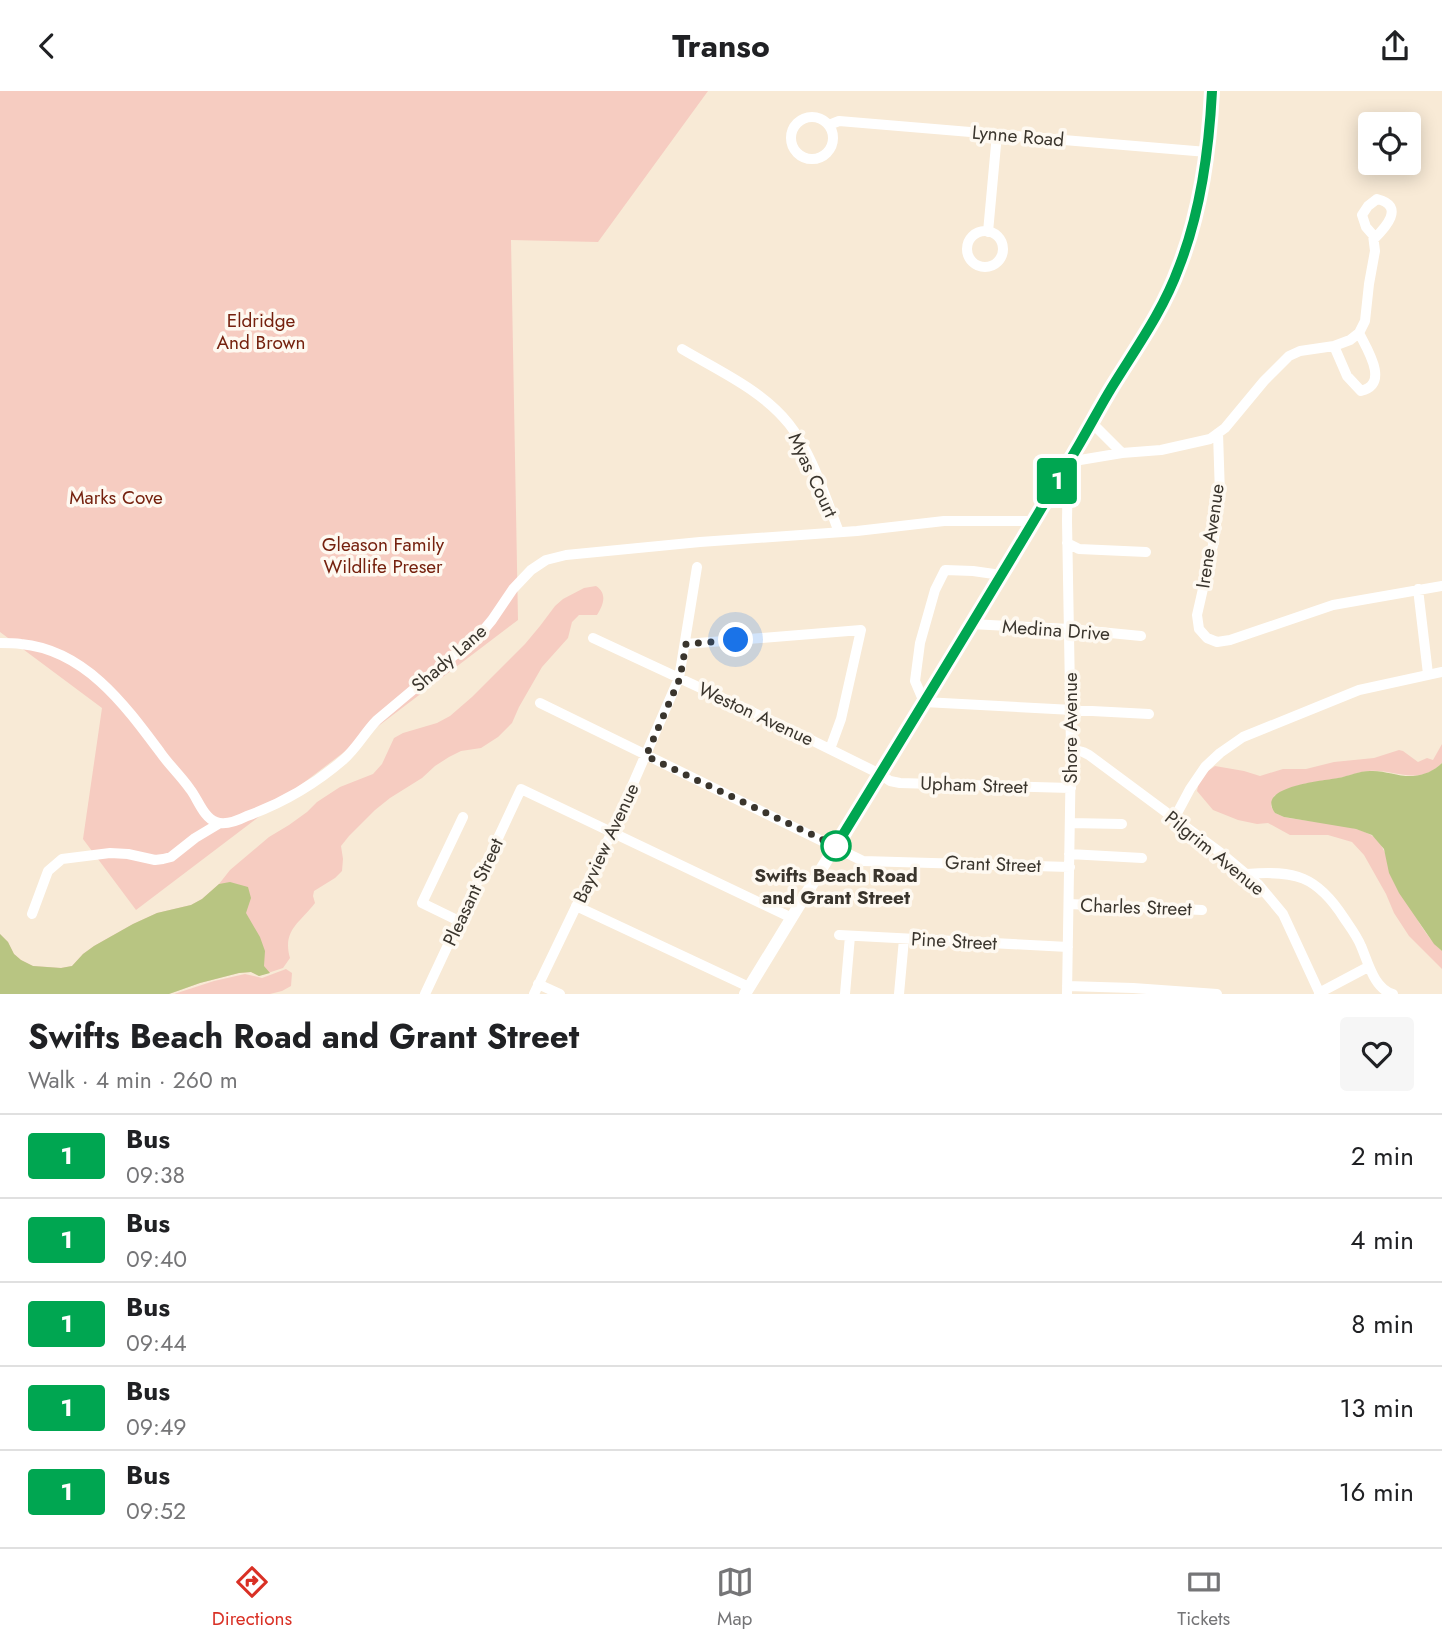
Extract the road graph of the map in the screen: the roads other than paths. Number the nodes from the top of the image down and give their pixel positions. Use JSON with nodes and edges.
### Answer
{"nodes":[{"id":1,"x":1213,"y":91,"type":"edge"},
{"id":2,"x":829,"y":125,"type":"junction"},
{"id":3,"x":998,"y":134,"type":"junction"},
{"id":4,"x":1207,"y":152,"type":"junction"},
{"id":5,"x":988,"y":232,"type":"dead end"},
{"id":6,"x":1374,"y":239,"type":"dead end"},
{"id":7,"x":1359,"y":333,"type":"junction"},
{"id":8,"x":1334,"y":345,"type":"junction"},
{"id":9,"x":682,"y":349,"type":"dead end"},
{"id":10,"x":1092,"y":423,"type":"junction"},
{"id":11,"x":1218,"y":433,"type":"junction"},
{"id":12,"x":1122,"y":453,"type":"junction"},
{"id":13,"x":1069,"y":463,"type":"junction"},
{"id":14,"x":1033,"y":521,"type":"junction"},
{"id":15,"x":839,"y":531,"type":"junction"},
{"id":16,"x":1067,"y":543,"type":"junction"},
{"id":17,"x":1146,"y":552,"type":"dead end"},
{"id":18,"x":697,"y":567,"type":"dead end"},
{"id":19,"x":1001,"y":575,"type":"junction"},
{"id":20,"x":1442,"y":586,"type":"edge"},
{"id":21,"x":1418,"y":589,"type":"junction"},
{"id":22,"x":971,"y":624,"type":"junction"},
{"id":23,"x":1069,"y":629,"type":"junction"},
{"id":24,"x":1141,"y":636,"type":"dead end"},
{"id":25,"x":593,"y":638,"type":"dead end"},
{"id":26,"x":0,"y":643,"type":"edge"},
{"id":27,"x":686,"y":644,"type":"junction"},
{"id":28,"x":1442,"y":672,"type":"edge"},
{"id":29,"x":1428,"y":674,"type":"junction"},
{"id":30,"x":680,"y":678,"type":"junction"},
{"id":31,"x":924,"y":702,"type":"junction"},
{"id":32,"x":540,"y":703,"type":"dead end"},
{"id":33,"x":1071,"y":709,"type":"junction"},
{"id":34,"x":1149,"y":714,"type":"dead end"},
{"id":35,"x":1071,"y":749,"type":"junction"},
{"id":36,"x":830,"y":750,"type":"junction"},
{"id":37,"x":646,"y":756,"type":"junction"},
{"id":38,"x":880,"y":774,"type":"junction"},
{"id":39,"x":1071,"y":789,"type":"junction"},
{"id":40,"x":463,"y":817,"type":"dead end"},
{"id":41,"x":1174,"y":820,"type":"junction"},
{"id":42,"x":220,"y":823,"type":"junction"},
{"id":43,"x":1070,"y":823,"type":"junction"},
{"id":44,"x":1122,"y":824,"type":"dead end"},
{"id":45,"x":612,"y":832,"type":"junction"},
{"id":46,"x":836,"y":846,"type":"junction"},
{"id":47,"x":1069,"y":854,"type":"junction"},
{"id":48,"x":1142,"y":858,"type":"dead end"},
{"id":49,"x":1070,"y":867,"type":"junction"},
{"id":50,"x":1247,"y":874,"type":"junction"},
{"id":51,"x":1069,"y":904,"type":"junction"},
{"id":52,"x":576,"y":907,"type":"junction"},
{"id":53,"x":1202,"y":910,"type":"dead end"},
{"id":54,"x":32,"y":914,"type":"dead end"},
{"id":55,"x":792,"y":918,"type":"junction"},
{"id":56,"x":459,"y":921,"type":"junction"},
{"id":57,"x":904,"y":939,"type":"junction"},
{"id":58,"x":1068,"y":947,"type":"junction"},
{"id":59,"x":1368,"y":967,"type":"junction"},
{"id":60,"x":536,"y":989,"type":"edge"},
{"id":61,"x":1067,"y":990,"type":"edge"},
{"id":62,"x":747,"y":991,"type":"edge"},
{"id":63,"x":1133,"y":991,"type":"edge"},
{"id":64,"x":1319,"y":993,"type":"edge"},
{"id":65,"x":1393,"y":993,"type":"edge"},
{"id":66,"x":425,"y":994,"type":"edge"},
{"id":67,"x":560,"y":994,"type":"edge"},
{"id":68,"x":845,"y":994,"type":"edge"},
{"id":69,"x":899,"y":994,"type":"edge"},
{"id":70,"x":1217,"y":994,"type":"edge"}],
"edges":[{"from":1,"to":4,"type":"street"},
{"from":2,"to":2,"type":"street","name":"Lynne Road"},
{"from":2,"to":3,"type":"street","name":"Lynne Road"},
{"from":3,"to":4,"type":"street","name":"Lynne Road"},
{"from":3,"to":5,"type":"street"},
{"from":4,"to":10,"type":"street"},
{"from":6,"to":7,"type":"street"},
{"from":7,"to":8,"type":"street"},
{"from":7,"to":8,"type":"street"},
{"from":8,"to":11,"type":"street"},
{"from":9,"to":15,"type":"street","name":"Myas Court"},
{"from":10,"to":12,"type":"street"},
{"from":10,"to":13,"type":"street"},
{"from":11,"to":12,"type":"street"},
{"from":11,"to":21,"type":"street","name":"Irene Avenue"},
{"from":12,"to":13,"type":"street"},
{"from":13,"to":14,"type":"street"},
{"from":13,"to":16,"type":"street","name":"Shore Avenue"},
{"from":14,"to":15,"type":"street","name":"Shady Lane"},
{"from":14,"to":19,"type":"street"},
{"from":15,"to":42,"type":"street","name":"Shady Lane"},
{"from":16,"to":17,"type":"street"},
{"from":16,"to":23,"type":"street","name":"Shore Avenue"},
{"from":18,"to":27,"type":"street","name":"Bayview Avenue"},
{"from":19,"to":22,"type":"street"},
{"from":19,"to":31,"type":"street"},
{"from":20,"to":21,"type":"street"},
{"from":21,"to":29,"type":"street"},
{"from":22,"to":23,"type":"street","name":"Medina Drive"},
{"from":22,"to":31,"type":"street"},
{"from":23,"to":24,"type":"street","name":"Medina Drive"},
{"from":23,"to":33,"type":"street","name":"Shore Avenue"},
{"from":25,"to":30,"type":"street","name":"Weston Avenue"},
{"from":26,"to":42,"type":"street"},
{"from":27,"to":30,"type":"street","name":"Bayview Avenue"},
{"from":27,"to":36,"type":"street"},
{"from":28,"to":29,"type":"street"},
{"from":29,"to":41,"type":"street"},
{"from":30,"to":36,"type":"street","name":"Weston Avenue"},
{"from":30,"to":37,"type":"street","name":"Bayview Avenue"},
{"from":31,"to":33,"type":"street"},
{"from":31,"to":38,"type":"street"},
{"from":32,"to":37,"type":"street","name":"Grant Street"},
{"from":33,"to":34,"type":"street"},
{"from":33,"to":35,"type":"street","name":"Shore Avenue"},
{"from":35,"to":39,"type":"street","name":"Shore Avenue"},
{"from":35,"to":41,"type":"street","name":"Pilgrim Avenue"},
{"from":36,"to":38,"type":"street","name":"Weston Avenue"},
{"from":37,"to":45,"type":"street","name":"Bayview Avenue"},
{"from":37,"to":46,"type":"street","name":"Grant Street"},
{"from":38,"to":39,"type":"street","name":"Upham Street"},
{"from":38,"to":46,"type":"street"},
{"from":39,"to":43,"type":"street","name":"Shore Avenue"},
{"from":40,"to":56,"type":"street"},
{"from":41,"to":50,"type":"street","name":"Pilgrim Avenue"},
{"from":42,"to":54,"type":"street","name":"Shady Lane"},
{"from":43,"to":44,"type":"street"},
{"from":43,"to":47,"type":"street","name":"Shore Avenue"},
{"from":45,"to":52,"type":"street","name":"Bayview Avenue"},
{"from":45,"to":55,"type":"street"},
{"from":45,"to":56,"type":"street","name":"Pleasant Street"},
{"from":46,"to":49,"type":"street","name":"Grant Street"},
{"from":46,"to":55,"type":"street"},
{"from":47,"to":48,"type":"street"},
{"from":47,"to":49,"type":"street","name":"Shore Avenue"},
{"from":49,"to":51,"type":"street","name":"Shore Avenue"},
{"from":50,"to":59,"type":"street"},
{"from":50,"to":64,"type":"street","name":"Pilgrim Avenue"},
{"from":51,"to":53,"type":"street","name":"Charles Street"},
{"from":51,"to":58,"type":"street","name":"Shore Avenue"},
{"from":52,"to":60,"type":"street","name":"Bayview Avenue"},
{"from":52,"to":62,"type":"street"},
{"from":55,"to":62,"type":"street"},
{"from":56,"to":66,"type":"street","name":"Pleasant Street"},
{"from":57,"to":58,"type":"street","name":"Pine Street"},
{"from":57,"to":68,"type":"street","name":"Pine Street"},
{"from":57,"to":69,"type":"street"},
{"from":58,"to":61,"type":"street","name":"Shore Avenue"},
{"from":59,"to":64,"type":"street"},
{"from":59,"to":65,"type":"street"},
{"from":60,"to":67,"type":"street"},
{"from":61,"to":63,"type":"street"},
{"from":63,"to":70,"type":"street"}]}
